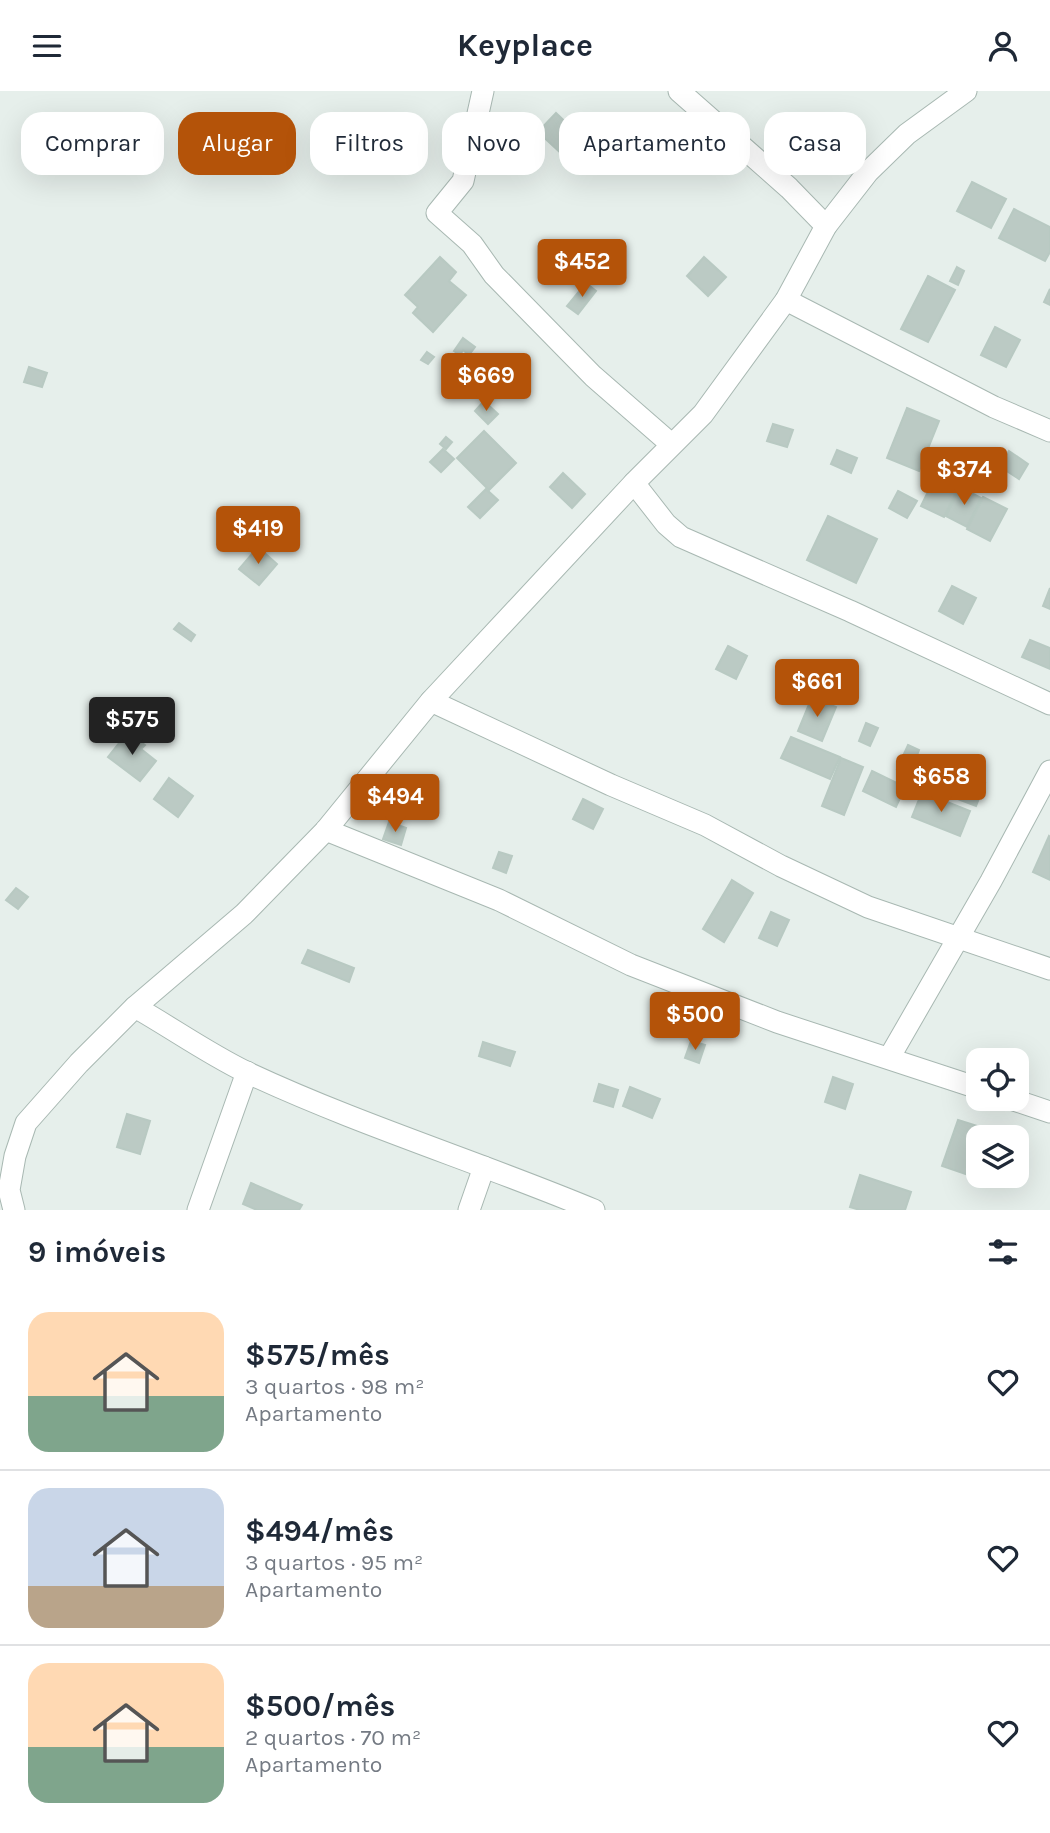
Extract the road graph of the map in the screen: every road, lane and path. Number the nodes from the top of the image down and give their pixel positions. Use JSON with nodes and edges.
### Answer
{"nodes":[{"id":1,"x":483,"y":91,"type":"edge"},
{"id":2,"x":679,"y":91,"type":"edge"},
{"id":3,"x":966,"y":91,"type":"edge"},
{"id":4,"x":946,"y":99,"type":"edge"},
{"id":5,"x":826,"y":226,"type":"junction"},
{"id":6,"x":786,"y":300,"type":"junction"},
{"id":7,"x":1050,"y":431,"type":"edge"},
{"id":8,"x":671,"y":445,"type":"junction"},
{"id":9,"x":634,"y":483,"type":"junction"},
{"id":10,"x":431,"y":701,"type":"junction"},
{"id":11,"x":1050,"y":704,"type":"edge"},
{"id":12,"x":1050,"y":771,"type":"edge"},
{"id":13,"x":326,"y":830,"type":"junction"},
{"id":14,"x":958,"y":938,"type":"junction"},
{"id":15,"x":1050,"y":969,"type":"edge"},
{"id":16,"x":135,"y":1007,"type":"junction"},
{"id":17,"x":889,"y":1058,"type":"junction"},
{"id":18,"x":247,"y":1072,"type":"junction"},
{"id":19,"x":966,"y":1084,"type":"edge"},
{"id":20,"x":1029,"y":1105,"type":"edge"},
{"id":21,"x":1050,"y":1112,"type":"edge"},
{"id":22,"x":484,"y":1167,"type":"junction"},
{"id":23,"x":14,"y":1210,"type":"edge"},
{"id":24,"x":198,"y":1210,"type":"edge"},
{"id":25,"x":469,"y":1210,"type":"edge"},
{"id":26,"x":594,"y":1210,"type":"edge"}],
"edges":[{"from":1,"to":8,"type":"street"},
{"from":2,"to":5,"type":"street"},
{"from":3,"to":4,"type":"street"},
{"from":4,"to":5,"type":"street"},
{"from":5,"to":6,"type":"street"},
{"from":6,"to":7,"type":"street"},
{"from":6,"to":8,"type":"street"},
{"from":8,"to":9,"type":"street"},
{"from":9,"to":10,"type":"street"},
{"from":9,"to":11,"type":"street"},
{"from":10,"to":13,"type":"street"},
{"from":10,"to":14,"type":"street"},
{"from":12,"to":14,"type":"street"},
{"from":13,"to":16,"type":"street"},
{"from":13,"to":17,"type":"street"},
{"from":14,"to":15,"type":"street"},
{"from":14,"to":17,"type":"street"},
{"from":16,"to":18,"type":"street"},
{"from":16,"to":23,"type":"street"},
{"from":17,"to":19,"type":"street"},
{"from":18,"to":22,"type":"street"},
{"from":18,"to":24,"type":"street"},
{"from":20,"to":21,"type":"street"},
{"from":22,"to":25,"type":"street"},
{"from":22,"to":26,"type":"street"}]}
